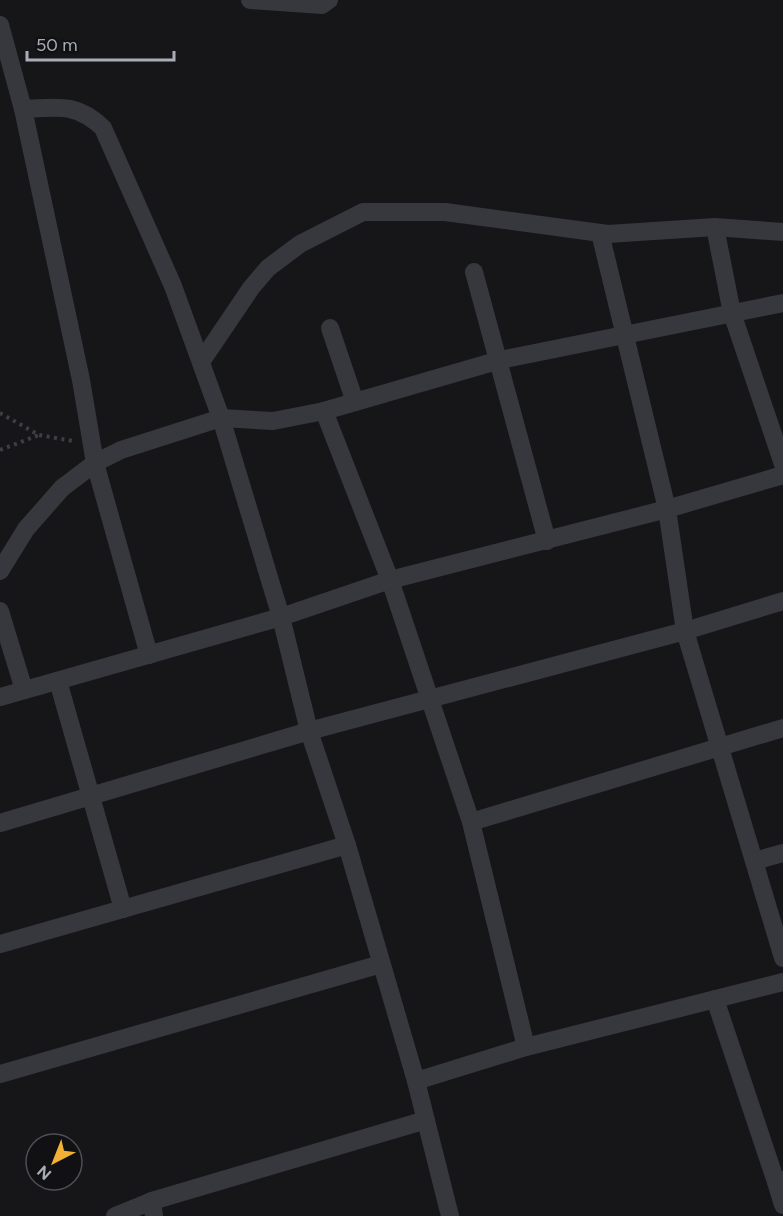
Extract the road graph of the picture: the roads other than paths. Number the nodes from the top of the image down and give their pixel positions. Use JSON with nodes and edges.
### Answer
{"nodes":[{"id":1,"x":250,"y":0,"type":"edge"},
{"id":2,"x":329,"y":0,"type":"edge"},
{"id":3,"x":0,"y":25,"type":"edge"},
{"id":4,"x":23,"y":109,"type":"junction"},
{"id":5,"x":715,"y":227,"type":"junction"},
{"id":6,"x":783,"y":232,"type":"edge"},
{"id":7,"x":600,"y":233,"type":"junction"},
{"id":8,"x":474,"y":272,"type":"dead end"},
{"id":9,"x":783,"y":303,"type":"edge"},
{"id":10,"x":732,"y":314,"type":"junction"},
{"id":11,"x":330,"y":328,"type":"dead end"},
{"id":12,"x":623,"y":335,"type":"junction"},
{"id":13,"x":500,"y":360,"type":"junction"},
{"id":14,"x":201,"y":362,"type":"junction"},
{"id":15,"x":355,"y":402,"type":"junction"},
{"id":16,"x":324,"y":411,"type":"junction"},
{"id":17,"x":221,"y":418,"type":"junction"},
{"id":18,"x":95,"y":463,"type":"junction"},
{"id":19,"x":783,"y":464,"type":"edge"},
{"id":20,"x":783,"y":475,"type":"edge"},
{"id":21,"x":667,"y":509,"type":"junction"},
{"id":22,"x":547,"y":541,"type":"junction"},
{"id":23,"x":0,"y":571,"type":"edge"},
{"id":24,"x":390,"y":580,"type":"junction"},
{"id":25,"x":783,"y":601,"type":"edge"},
{"id":26,"x":0,"y":610,"type":"edge"},
{"id":27,"x":281,"y":617,"type":"junction"},
{"id":28,"x":685,"y":631,"type":"junction"},
{"id":29,"x":149,"y":655,"type":"junction"},
{"id":30,"x":58,"y":681,"type":"junction"},
{"id":31,"x":24,"y":690,"type":"junction"},
{"id":32,"x":0,"y":697,"type":"edge"},
{"id":33,"x":430,"y":701,"type":"junction"},
{"id":34,"x":783,"y":728,"type":"edge"},
{"id":35,"x":309,"y":731,"type":"junction"},
{"id":36,"x":720,"y":746,"type":"junction"},
{"id":37,"x":89,"y":797,"type":"junction"},
{"id":38,"x":471,"y":822,"type":"junction"},
{"id":39,"x":0,"y":823,"type":"edge"},
{"id":40,"x":347,"y":844,"type":"junction"},
{"id":41,"x":783,"y":853,"type":"edge"},
{"id":42,"x":754,"y":861,"type":"junction"},
{"id":43,"x":123,"y":909,"type":"junction"},
{"id":44,"x":0,"y":944,"type":"edge"},
{"id":45,"x":783,"y":958,"type":"edge"},
{"id":46,"x":381,"y":964,"type":"junction"},
{"id":47,"x":783,"y":982,"type":"edge"},
{"id":48,"x":715,"y":999,"type":"junction"},
{"id":49,"x":526,"y":1047,"type":"junction"},
{"id":50,"x":0,"y":1074,"type":"edge"},
{"id":51,"x":416,"y":1081,"type":"junction"},
{"id":52,"x":426,"y":1120,"type":"junction"},
{"id":53,"x":780,"y":1181,"type":"edge"},
{"id":54,"x":783,"y":1205,"type":"edge"},
{"id":55,"x":153,"y":1209,"type":"edge"},
{"id":56,"x":116,"y":1216,"type":"edge"},
{"id":57,"x":450,"y":1216,"type":"edge"}],
"edges":[{"from":1,"to":2,"type":"street"},
{"from":3,"to":4,"type":"street"},
{"from":4,"to":14,"type":"street"},
{"from":4,"to":18,"type":"street"},
{"from":5,"to":6,"type":"street"},
{"from":5,"to":7,"type":"street"},
{"from":5,"to":10,"type":"street"},
{"from":7,"to":12,"type":"street"},
{"from":7,"to":14,"type":"street"},
{"from":8,"to":13,"type":"street"},
{"from":9,"to":10,"type":"street"},
{"from":10,"to":12,"type":"street"},
{"from":10,"to":19,"type":"street"},
{"from":11,"to":15,"type":"street"},
{"from":12,"to":13,"type":"street"},
{"from":12,"to":21,"type":"street"},
{"from":13,"to":15,"type":"street"},
{"from":13,"to":22,"type":"street"},
{"from":14,"to":17,"type":"street"},
{"from":15,"to":16,"type":"street"},
{"from":16,"to":17,"type":"street"},
{"from":16,"to":24,"type":"street"},
{"from":17,"to":18,"type":"street"},
{"from":17,"to":27,"type":"street"},
{"from":18,"to":23,"type":"street"},
{"from":18,"to":29,"type":"street"},
{"from":20,"to":21,"type":"street"},
{"from":21,"to":22,"type":"street"},
{"from":21,"to":28,"type":"street"},
{"from":22,"to":24,"type":"street"},
{"from":24,"to":27,"type":"street"},
{"from":24,"to":33,"type":"street"},
{"from":25,"to":28,"type":"street"},
{"from":26,"to":31,"type":"street"},
{"from":27,"to":29,"type":"street"},
{"from":27,"to":35,"type":"street"},
{"from":28,"to":33,"type":"street"},
{"from":28,"to":36,"type":"street"},
{"from":29,"to":30,"type":"street"},
{"from":30,"to":31,"type":"street"},
{"from":30,"to":37,"type":"street"},
{"from":31,"to":32,"type":"street"},
{"from":33,"to":35,"type":"street"},
{"from":33,"to":38,"type":"street"},
{"from":34,"to":36,"type":"street"},
{"from":35,"to":37,"type":"street"},
{"from":35,"to":40,"type":"street"},
{"from":36,"to":38,"type":"street"},
{"from":36,"to":42,"type":"street"},
{"from":37,"to":39,"type":"street"},
{"from":37,"to":43,"type":"street"},
{"from":38,"to":49,"type":"street"},
{"from":40,"to":43,"type":"street"},
{"from":40,"to":46,"type":"street"},
{"from":41,"to":42,"type":"street"},
{"from":42,"to":45,"type":"street"},
{"from":43,"to":44,"type":"street"},
{"from":46,"to":50,"type":"street"},
{"from":46,"to":51,"type":"street"},
{"from":47,"to":48,"type":"street"},
{"from":48,"to":49,"type":"street"},
{"from":48,"to":53,"type":"street"},
{"from":49,"to":51,"type":"street"},
{"from":51,"to":52,"type":"street"},
{"from":52,"to":55,"type":"street"},
{"from":52,"to":57,"type":"street"},
{"from":53,"to":54,"type":"street"},
{"from":55,"to":56,"type":"street"}]}
